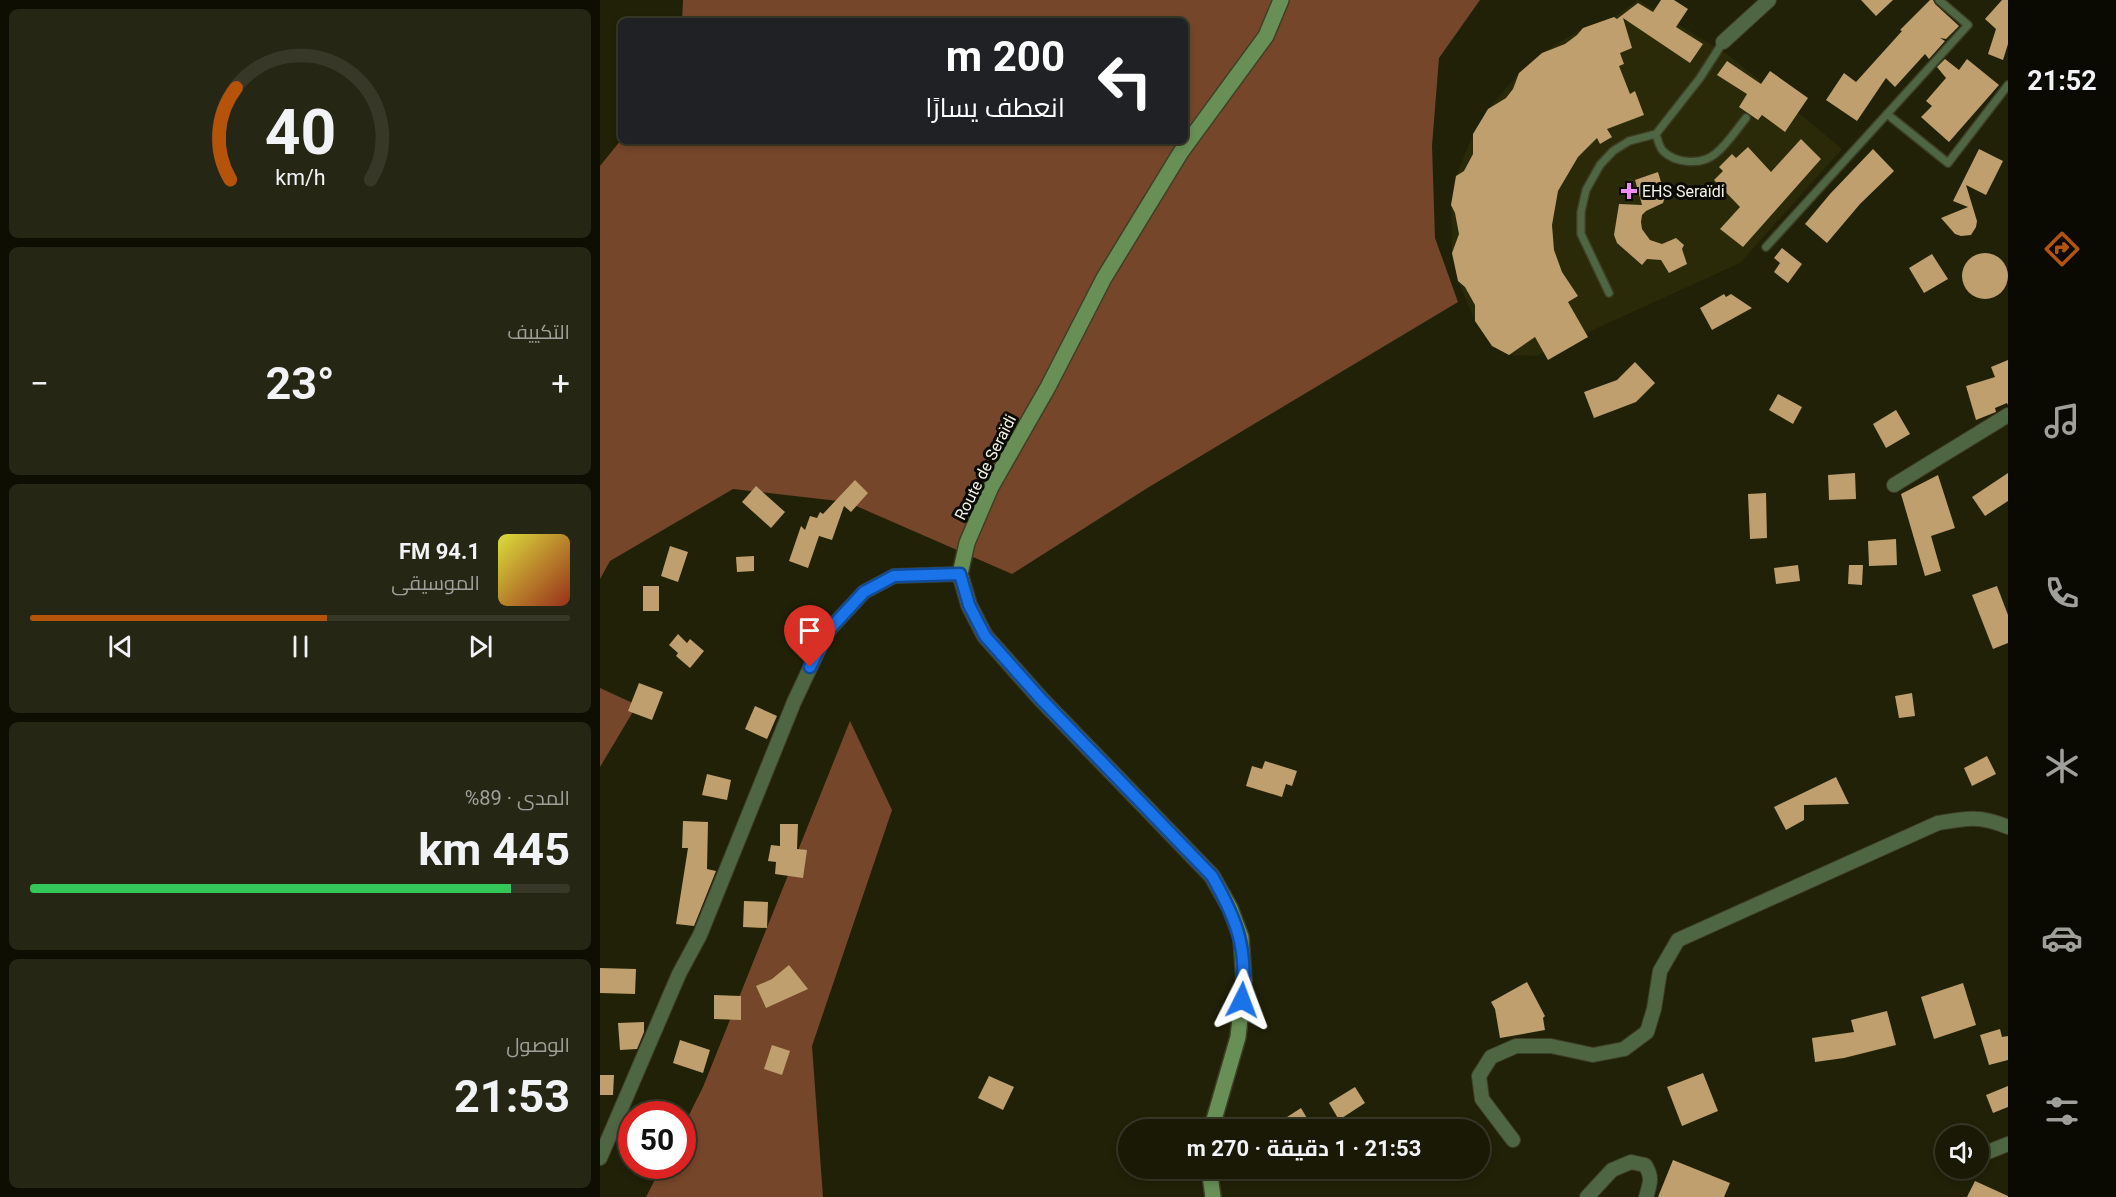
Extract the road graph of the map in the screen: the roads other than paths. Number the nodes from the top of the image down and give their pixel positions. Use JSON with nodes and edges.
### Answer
{"nodes":[{"id":1,"x":1281,"y":0,"type":"edge"},
{"id":2,"x":1769,"y":0,"type":"edge"},
{"id":3,"x":1939,"y":0,"type":"edge"},
{"id":4,"x":1723,"y":42,"type":"joint"},
{"id":5,"x":2008,"y":84,"type":"edge"},
{"id":6,"x":1887,"y":114,"type":"junction"},
{"id":7,"x":1746,"y":118,"type":"dead end"},
{"id":8,"x":1656,"y":134,"type":"junction"},
{"id":9,"x":1188,"y":142,"type":"edge"},
{"id":10,"x":1187,"y":144,"type":"edge"},
{"id":11,"x":1766,"y":247,"type":"dead end"},
{"id":12,"x":1609,"y":293,"type":"dead end"},
{"id":13,"x":2008,"y":415,"type":"edge"},
{"id":14,"x":1894,"y":485,"type":"dead end"},
{"id":15,"x":960,"y":574,"type":"junction"},
{"id":16,"x":2008,"y":827,"type":"edge"},
{"id":17,"x":1214,"y":1119,"type":"edge"},
{"id":18,"x":1513,"y":1140,"type":"dead end"},
{"id":19,"x":2008,"y":1144,"type":"edge"},
{"id":20,"x":1989,"y":1152,"type":"edge"},
{"id":21,"x":600,"y":1158,"type":"edge"},
{"id":22,"x":1211,"y":1179,"type":"edge"},
{"id":23,"x":1213,"y":1197,"type":"edge"},
{"id":24,"x":1587,"y":1197,"type":"edge"},
{"id":25,"x":1646,"y":1197,"type":"edge"}],
"edges":[{"from":1,"to":9,"type":"main road","name":"Route de Seraïdi"},
{"from":2,"to":4,"type":"street"},
{"from":3,"to":6,"type":"lane"},
{"from":4,"to":8,"type":"lane"},
{"from":5,"to":6,"type":"lane"},
{"from":6,"to":11,"type":"lane"},
{"from":7,"to":8,"type":"lane"},
{"from":8,"to":12,"type":"lane"},
{"from":10,"to":15,"type":"main road","name":"Route de Seraïdi"},
{"from":13,"to":14,"type":"street"},
{"from":15,"to":17,"type":"main road","name":"Route de Seraïdi"},
{"from":15,"to":21,"type":"street"},
{"from":16,"to":18,"type":"street"},
{"from":19,"to":20,"type":"street"},
{"from":22,"to":23,"type":"main road"},
{"from":24,"to":25,"type":"street"}]}
